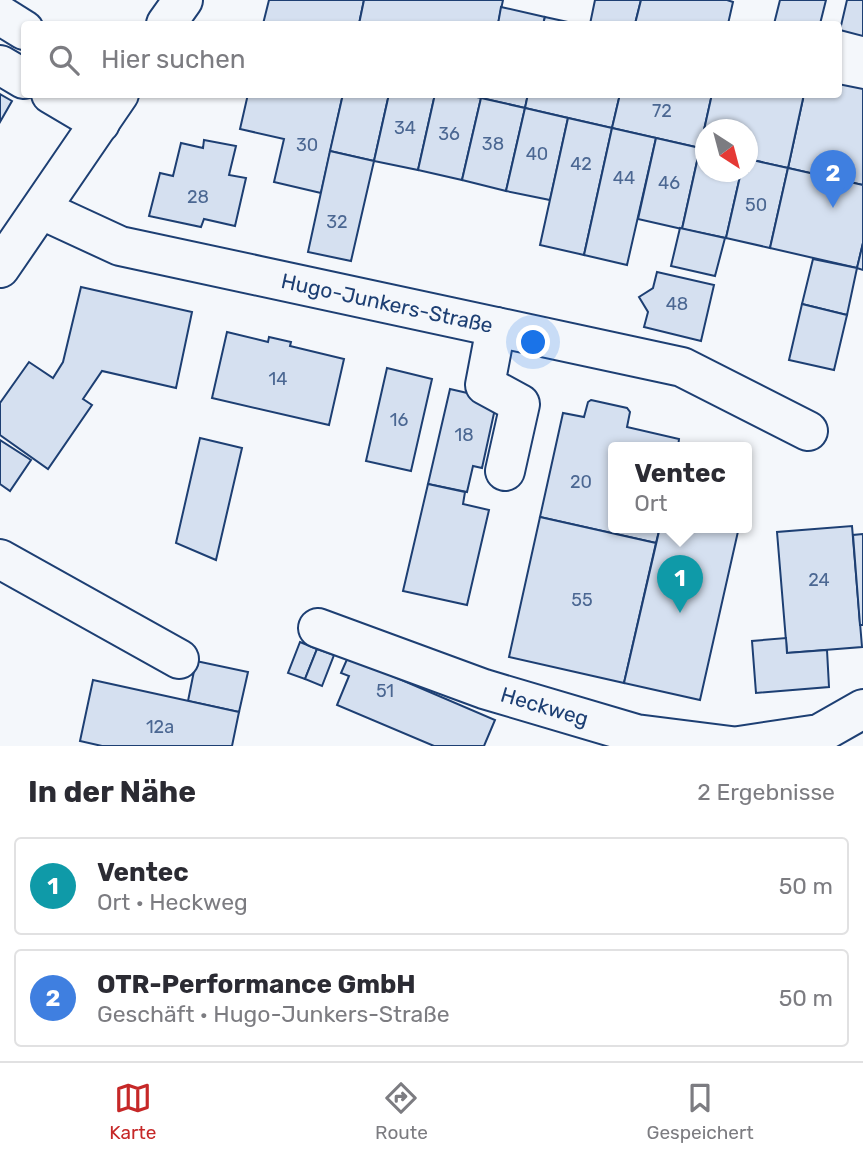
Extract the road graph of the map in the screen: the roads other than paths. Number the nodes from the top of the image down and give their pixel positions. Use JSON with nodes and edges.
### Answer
{"nodes":[{"id":1,"x":183,"y":0,"type":"edge"},
{"id":2,"x":0,"y":15,"type":"edge"},
{"id":3,"x":168,"y":21,"type":"edge"},
{"id":4,"x":21,"y":28,"type":"edge"},
{"id":5,"x":0,"y":65,"type":"edge"},
{"id":6,"x":21,"y":77,"type":"edge"},
{"id":7,"x":67,"y":98,"type":"edge"},
{"id":8,"x":110,"y":109,"type":"edge"},
{"id":9,"x":42,"y":210,"type":"junction"},
{"id":10,"x":0,"y":268,"type":"edge"},
{"id":11,"x":496,"y":327,"type":"junction"},
{"id":12,"x":808,"y":431,"type":"dead end"},
{"id":13,"x":505,"y":471,"type":"dead end"},
{"id":14,"x":0,"y":559,"type":"edge"},
{"id":15,"x":318,"y":628,"type":"dead end"},
{"id":16,"x":179,"y":659,"type":"dead end"},
{"id":17,"x":863,"y":709,"type":"edge"},
{"id":18,"x":822,"y":740,"type":"edge"},
{"id":19,"x":731,"y":746,"type":"edge"},
{"id":20,"x":739,"y":746,"type":"edge"}],
"edges":[{"from":1,"to":3,"type":"street"},
{"from":2,"to":4,"type":"street"},
{"from":5,"to":6,"type":"street"},
{"from":7,"to":8,"type":"street"},
{"from":8,"to":9,"type":"street"},
{"from":9,"to":10,"type":"street"},
{"from":9,"to":11,"type":"street","name":"Hugo-Junkers-Straße"},
{"from":11,"to":12,"type":"street","name":"Hugo-Junkers-Straße"},
{"from":11,"to":13,"type":"street"},
{"from":14,"to":16,"type":"street"},
{"from":15,"to":19,"type":"street","name":"Heckweg"},
{"from":17,"to":18,"type":"street"},
{"from":18,"to":20,"type":"street"}]}
